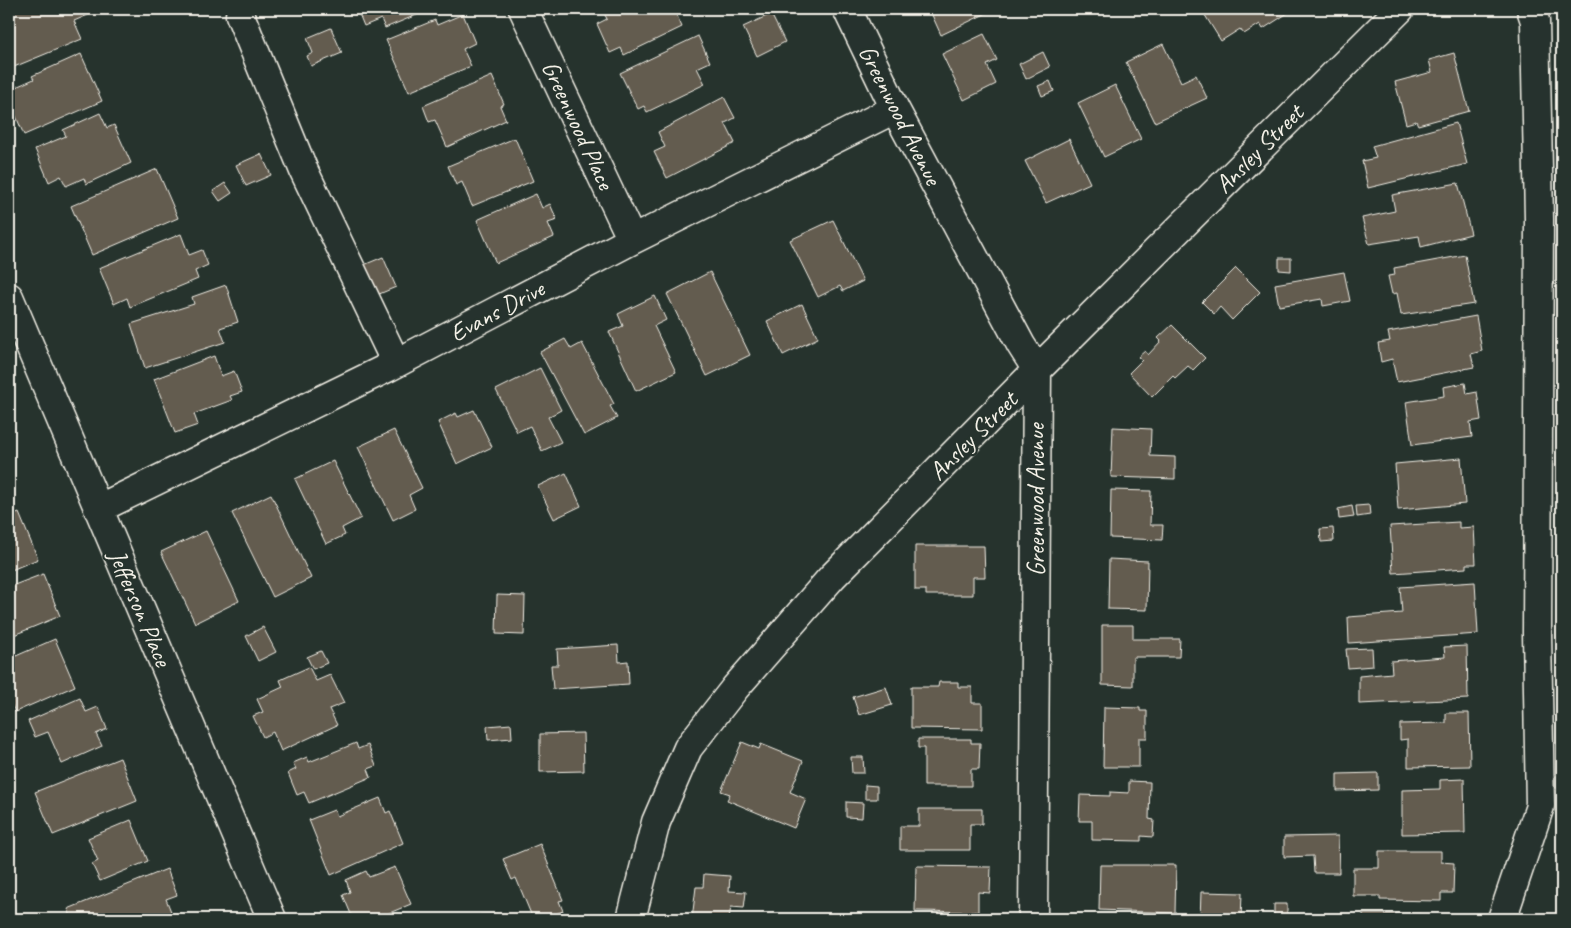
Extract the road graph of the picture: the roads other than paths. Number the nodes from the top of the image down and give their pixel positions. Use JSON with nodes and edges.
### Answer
{"nodes":[{"id":1,"x":523,"y":9,"type":"edge"},
{"id":2,"x":847,"y":9,"type":"edge"},
{"id":3,"x":1400,"y":9,"type":"edge"},
{"id":4,"x":1531,"y":9,"type":"edge"},
{"id":5,"x":240,"y":16,"type":"dead end"},
{"id":6,"x":895,"y":109,"type":"junction"},
{"id":7,"x":632,"y":240,"type":"junction"},
{"id":8,"x":9,"y":297,"type":"edge"},
{"id":9,"x":396,"y":363,"type":"junction"},
{"id":10,"x":1037,"y":370,"type":"junction"},
{"id":11,"x":98,"y":509,"type":"junction"},
{"id":12,"x":1551,"y":805,"type":"edge"},
{"id":13,"x":272,"y":919,"type":"edge"},
{"id":14,"x":631,"y":919,"type":"edge"},
{"id":15,"x":1032,"y":919,"type":"edge"},
{"id":16,"x":1502,"y":919,"type":"edge"}],
"edges":[{"from":1,"to":7,"type":"street","name":"Greenwood Place"},
{"from":2,"to":6,"type":"street","name":"Greenwood Avenue"},
{"from":3,"to":10,"type":"street","name":"Ansley Street"},
{"from":4,"to":12,"type":"street"},
{"from":5,"to":9,"type":"street"},
{"from":6,"to":7,"type":"street","name":"Evans Drive"},
{"from":6,"to":10,"type":"street","name":"Greenwood Avenue"},
{"from":7,"to":9,"type":"street","name":"Evans Drive"},
{"from":8,"to":11,"type":"street","name":"Jefferson Place"},
{"from":9,"to":11,"type":"street","name":"Evans Drive"},
{"from":10,"to":14,"type":"street","name":"Ansley Street"},
{"from":10,"to":15,"type":"street","name":"Greenwood Avenue"},
{"from":11,"to":13,"type":"street","name":"Jefferson Place"},
{"from":12,"to":16,"type":"street"}]}
